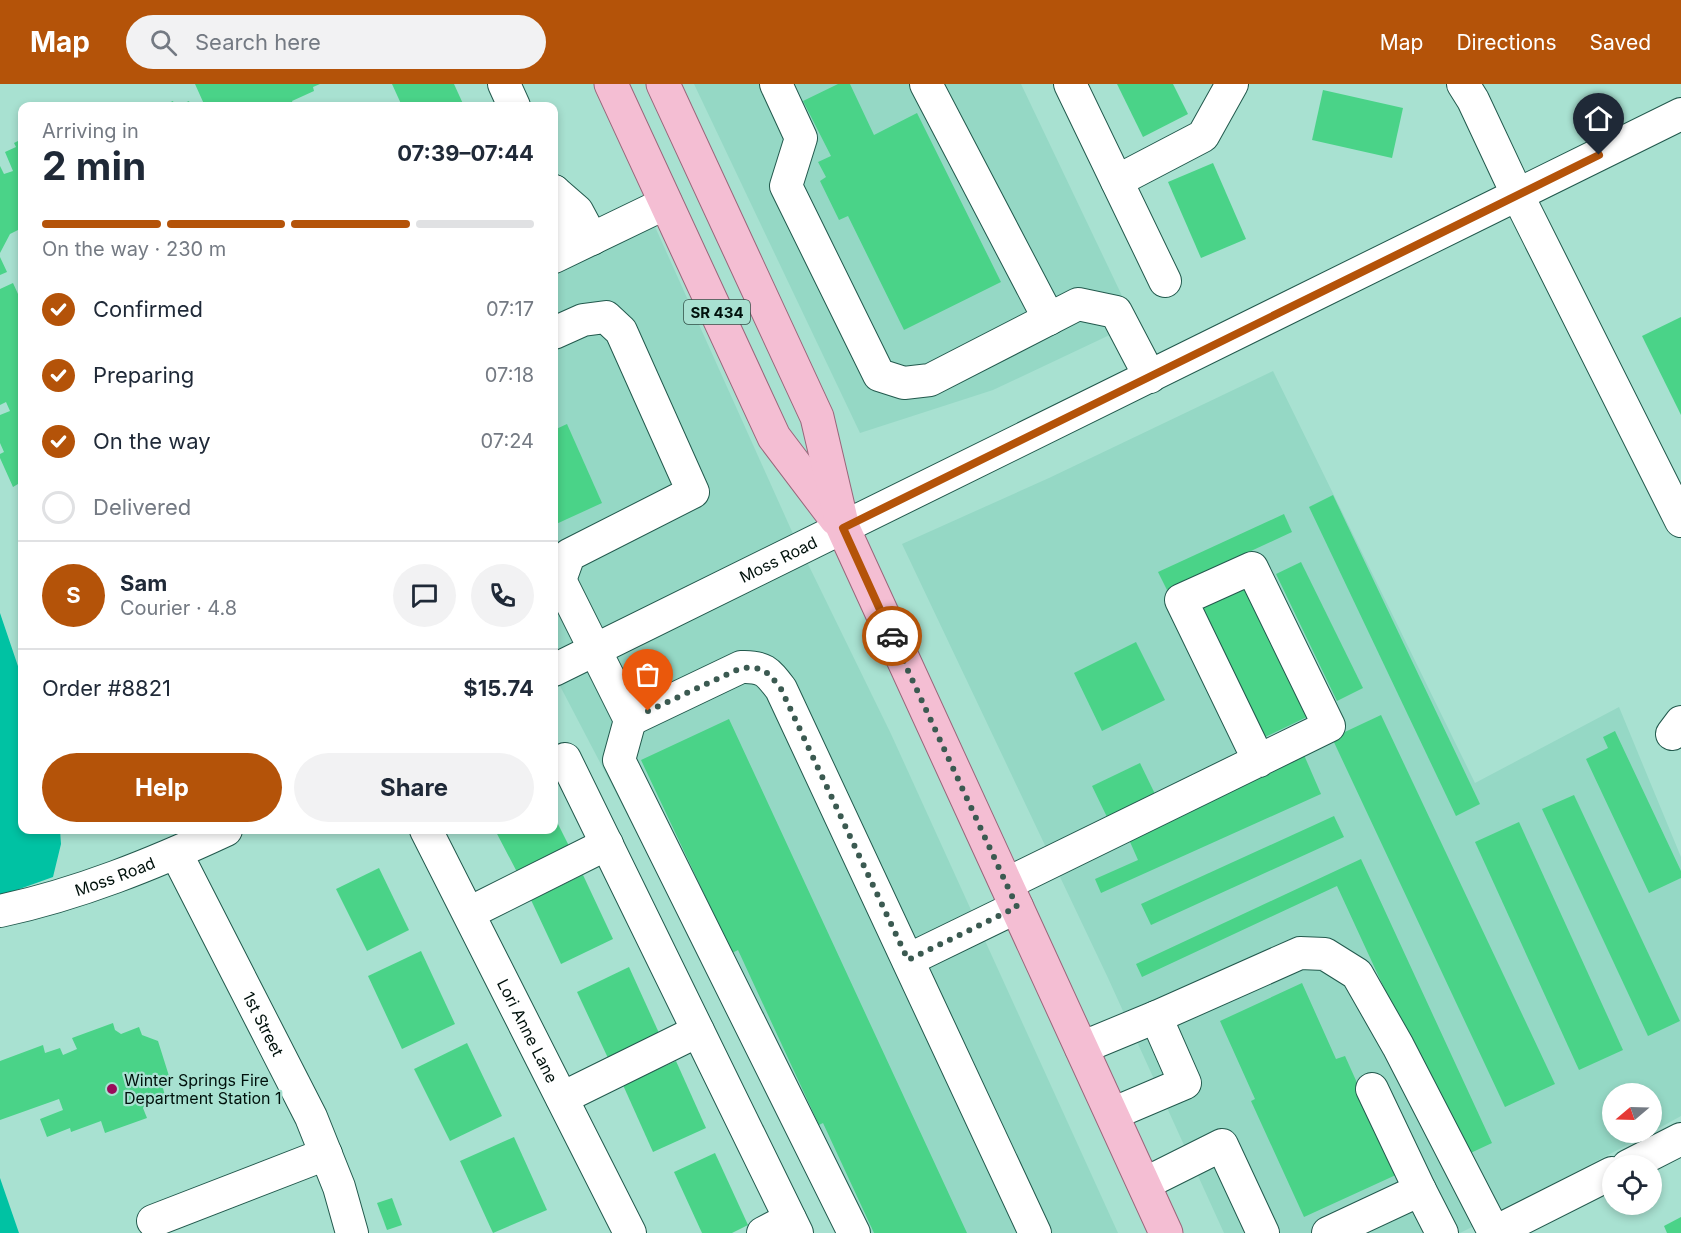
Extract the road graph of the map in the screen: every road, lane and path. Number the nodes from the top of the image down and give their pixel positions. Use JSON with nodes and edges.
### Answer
{"nodes":[{"id":1,"x":504,"y":84,"type":"edge"},
{"id":2,"x":611,"y":84,"type":"edge"},
{"id":3,"x":776,"y":84,"type":"edge"},
{"id":4,"x":926,"y":84,"type":"edge"},
{"id":5,"x":1070,"y":84,"type":"edge"},
{"id":6,"x":1232,"y":84,"type":"edge"},
{"id":7,"x":1463,"y":84,"type":"edge"},
{"id":8,"x":670,"y":88,"type":"edge"},
{"id":9,"x":512,"y":102,"type":"edge"},
{"id":10,"x":1681,"y":114,"type":"edge"},
{"id":11,"x":1117,"y":181,"type":"junction"},
{"id":12,"x":558,"y":194,"type":"edge"},
{"id":13,"x":1518,"y":196,"type":"junction"},
{"id":14,"x":666,"y":203,"type":"junction"},
{"id":15,"x":592,"y":239,"type":"junction"},
{"id":16,"x":558,"y":255,"type":"edge"},
{"id":17,"x":1165,"y":281,"type":"dead end"},
{"id":18,"x":1049,"y":319,"type":"junction"},
{"id":19,"x":558,"y":331,"type":"edge"},
{"id":20,"x":1150,"y":377,"type":"junction"},
{"id":21,"x":1681,"y":521,"type":"edge"},
{"id":22,"x":843,"y":528,"type":"junction"},
{"id":23,"x":558,"y":575,"type":"edge"},
{"id":24,"x":558,"y":579,"type":"edge"},
{"id":25,"x":595,"y":650,"type":"junction"},
{"id":26,"x":558,"y":668,"type":"edge"},
{"id":27,"x":630,"y":720,"type":"junction"},
{"id":28,"x":565,"y":759,"type":"dead end"},
{"id":29,"x":1259,"y":761,"type":"junction"},
{"id":30,"x":217,"y":834,"type":"edge"},
{"id":31,"x":428,"y":834,"type":"edge"},
{"id":32,"x":607,"y":844,"type":"junction"},
{"id":33,"x":176,"y":853,"type":"junction"},
{"id":34,"x":1011,"y":896,"type":"junction"},
{"id":35,"x":0,"y":911,"type":"edge"},
{"id":36,"x":469,"y":913,"type":"junction"},
{"id":37,"x":908,"y":960,"type":"junction"},
{"id":38,"x":1156,"y":1017,"type":"junction"},
{"id":39,"x":698,"y":1031,"type":"junction"},
{"id":40,"x":1081,"y":1048,"type":"junction"},
{"id":41,"x":1372,"y":1089,"type":"dead end"},
{"id":42,"x":562,"y":1098,"type":"junction"},
{"id":43,"x":1112,"y":1114,"type":"junction"},
{"id":44,"x":1681,"y":1139,"type":"edge"},
{"id":45,"x":326,"y":1154,"type":"junction"},
{"id":46,"x":1650,"y":1155,"type":"edge"},
{"id":47,"x":1602,"y":1178,"type":"edge"},
{"id":48,"x":1144,"y":1184,"type":"junction"},
{"id":49,"x":1420,"y":1190,"type":"junction"},
{"id":50,"x":153,"y":1221,"type":"dead end"},
{"id":51,"x":794,"y":1226,"type":"edge"},
{"id":52,"x":352,"y":1233,"type":"edge"},
{"id":53,"x":630,"y":1233,"type":"edge"},
{"id":54,"x":763,"y":1233,"type":"edge"},
{"id":55,"x":854,"y":1233,"type":"edge"},
{"id":56,"x":1035,"y":1233,"type":"edge"},
{"id":57,"x":1166,"y":1233,"type":"edge"},
{"id":58,"x":1263,"y":1233,"type":"edge"},
{"id":59,"x":1328,"y":1233,"type":"edge"},
{"id":60,"x":1442,"y":1233,"type":"edge"},
{"id":61,"x":1493,"y":1233,"type":"edge"}],
"edges":[{"from":1,"to":9,"type":"street"},
{"from":2,"to":14,"type":"main road","number":"SR 434"},
{"from":3,"to":18,"type":"street"},
{"from":4,"to":18,"type":"street"},
{"from":5,"to":11,"type":"street"},
{"from":6,"to":11,"type":"street"},
{"from":7,"to":13,"type":"street"},
{"from":8,"to":22,"type":"main road","number":"SR 434"},
{"from":10,"to":13,"type":"street","name":"Moss Road"},
{"from":11,"to":17,"type":"street"},
{"from":12,"to":15,"type":"street"},
{"from":13,"to":20,"type":"street","name":"Moss Road"},
{"from":13,"to":21,"type":"street"},
{"from":14,"to":15,"type":"street"},
{"from":14,"to":22,"type":"main road","number":"SR 434"},
{"from":15,"to":16,"type":"street"},
{"from":18,"to":20,"type":"street"},
{"from":19,"to":23,"type":"street"},
{"from":20,"to":22,"type":"street","name":"Moss Road"},
{"from":22,"to":25,"type":"street","name":"Moss Road"},
{"from":22,"to":34,"type":"main road","number":"SR 434"},
{"from":24,"to":25,"type":"street"},
{"from":25,"to":26,"type":"street","name":"Moss Road"},
{"from":25,"to":27,"type":"street"},
{"from":27,"to":37,"type":"street"},
{"from":27,"to":55,"type":"street"},
{"from":28,"to":32,"type":"street"},
{"from":29,"to":29,"type":"street"},
{"from":29,"to":34,"type":"street"},
{"from":30,"to":33,"type":"street","name":"Moss Road"},
{"from":31,"to":36,"type":"street","name":"Lori Anne Lane"},
{"from":32,"to":36,"type":"street"},
{"from":32,"to":39,"type":"street"},
{"from":33,"to":35,"type":"street","name":"Moss Road"},
{"from":33,"to":45,"type":"street","name":"1st Street"},
{"from":34,"to":37,"type":"street"},
{"from":34,"to":40,"type":"main road","number":"SR 434"},
{"from":36,"to":42,"type":"street","name":"Lori Anne Lane"},
{"from":37,"to":56,"type":"street"},
{"from":38,"to":40,"type":"street"},
{"from":38,"to":43,"type":"street"},
{"from":38,"to":61,"type":"street"},
{"from":39,"to":42,"type":"street"},
{"from":39,"to":51,"type":"street"},
{"from":40,"to":43,"type":"main road","number":"SR 434"},
{"from":41,"to":49,"type":"street"},
{"from":42,"to":53,"type":"street","name":"Lori Anne Lane"},
{"from":43,"to":48,"type":"main road","number":"SR 434"},
{"from":44,"to":46,"type":"street"},
{"from":45,"to":50,"type":"street"},
{"from":45,"to":52,"type":"street","name":"1st Street"},
{"from":47,"to":61,"type":"street"},
{"from":48,"to":57,"type":"main road","number":"SR 434"},
{"from":48,"to":58,"type":"street"},
{"from":49,"to":59,"type":"street"},
{"from":49,"to":60,"type":"street"},
{"from":51,"to":54,"type":"street"}]}
